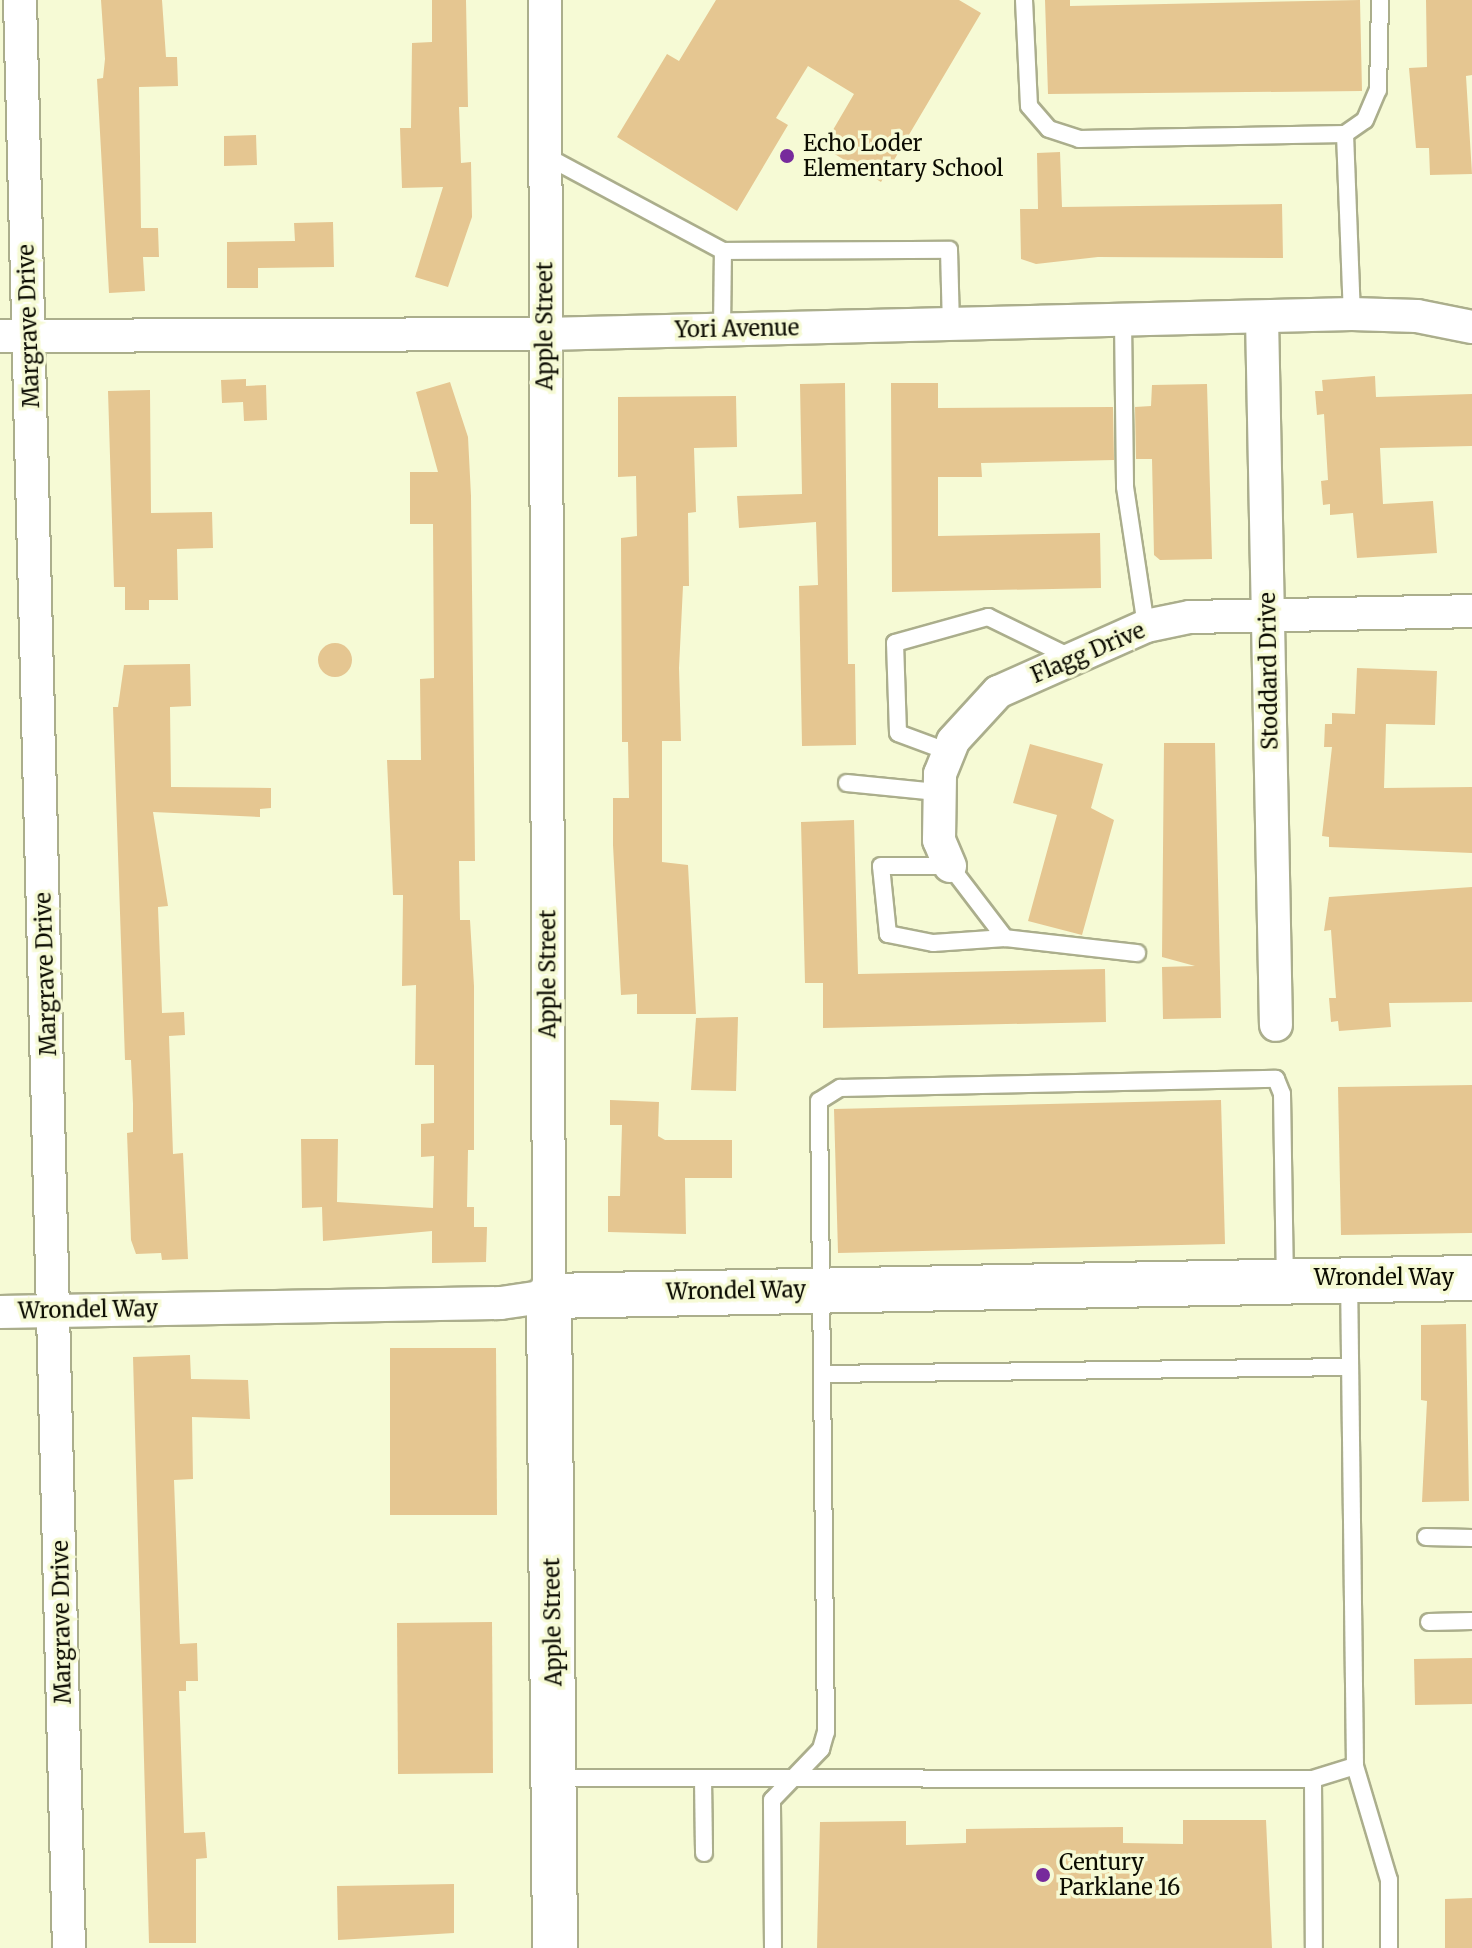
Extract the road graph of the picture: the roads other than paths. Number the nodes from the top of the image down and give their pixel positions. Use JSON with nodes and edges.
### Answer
{"nodes":[{"id":1,"x":20,"y":0,"type":"edge"},
{"id":2,"x":545,"y":0,"type":"edge"},
{"id":3,"x":1024,"y":0,"type":"edge"},
{"id":4,"x":1380,"y":0,"type":"edge"},
{"id":5,"x":11,"y":72,"type":"edge"},
{"id":6,"x":1345,"y":134,"type":"junction"},
{"id":7,"x":546,"y":156,"type":"junction"},
{"id":8,"x":723,"y":251,"type":"junction"},
{"id":9,"x":1352,"y":314,"type":"junction"},
{"id":10,"x":1262,"y":317,"type":"junction"},
{"id":11,"x":1123,"y":320,"type":"junction"},
{"id":12,"x":951,"y":325,"type":"junction"},
{"id":13,"x":1472,"y":327,"type":"edge"},
{"id":14,"x":722,"y":330,"type":"junction"},
{"id":15,"x":545,"y":334,"type":"junction"},
{"id":16,"x":15,"y":336,"type":"edge"},
{"id":17,"x":1472,"y":611,"type":"edge"},
{"id":18,"x":1268,"y":615,"type":"junction"},
{"id":19,"x":1146,"y":626,"type":"junction"},
{"id":20,"x":1073,"y":658,"type":"junction"},
{"id":21,"x":949,"y":752,"type":"junction"},
{"id":22,"x":847,"y":783,"type":"dead end"},
{"id":23,"x":937,"y":792,"type":"junction"},
{"id":24,"x":950,"y":866,"type":"junction"},
{"id":25,"x":1005,"y":938,"type":"junction"},
{"id":26,"x":1137,"y":953,"type":"dead end"},
{"id":27,"x":1276,"y":1025,"type":"dead end"},
{"id":28,"x":1349,"y":1278,"type":"junction"},
{"id":29,"x":1472,"y":1278,"type":"edge"},
{"id":30,"x":1285,"y":1279,"type":"junction"},
{"id":31,"x":820,"y":1289,"type":"junction"},
{"id":32,"x":549,"y":1296,"type":"junction"},
{"id":33,"x":56,"y":1309,"type":"junction"},
{"id":34,"x":0,"y":1312,"type":"edge"},
{"id":35,"x":1350,"y":1367,"type":"junction"},
{"id":36,"x":823,"y":1374,"type":"junction"},
{"id":37,"x":1426,"y":1537,"type":"dead end"},
{"id":38,"x":1472,"y":1538,"type":"edge"},
{"id":39,"x":1472,"y":1621,"type":"edge"},
{"id":40,"x":1429,"y":1622,"type":"dead end"},
{"id":41,"x":1355,"y":1766,"type":"junction"},
{"id":42,"x":554,"y":1778,"type":"junction"},
{"id":43,"x":703,"y":1779,"type":"junction"},
{"id":44,"x":790,"y":1779,"type":"junction"},
{"id":45,"x":1313,"y":1779,"type":"junction"},
{"id":46,"x":704,"y":1853,"type":"dead end"},
{"id":47,"x":69,"y":1948,"type":"edge"},
{"id":48,"x":555,"y":1948,"type":"edge"},
{"id":49,"x":773,"y":1948,"type":"edge"},
{"id":50,"x":1314,"y":1948,"type":"edge"},
{"id":51,"x":1389,"y":1948,"type":"edge"}],
"edges":[{"from":1,"to":5,"type":"street","name":"Margrave Drive"},
{"from":2,"to":7,"type":"street","name":"Apple Street"},
{"from":3,"to":6,"type":"lane"},
{"from":4,"to":6,"type":"lane"},
{"from":5,"to":16,"type":"street","name":"Margrave Drive"},
{"from":6,"to":9,"type":"lane"},
{"from":7,"to":8,"type":"lane"},
{"from":7,"to":15,"type":"street","name":"Apple Street"},
{"from":8,"to":12,"type":"lane"},
{"from":8,"to":14,"type":"lane"},
{"from":9,"to":10,"type":"street","name":"Yori Avenue"},
{"from":9,"to":13,"type":"street","name":"Yori Avenue"},
{"from":10,"to":11,"type":"street","name":"Yori Avenue"},
{"from":10,"to":18,"type":"street","name":"Stoddard Drive"},
{"from":11,"to":12,"type":"street","name":"Yori Avenue"},
{"from":11,"to":19,"type":"lane"},
{"from":12,"to":14,"type":"street","name":"Yori Avenue"},
{"from":14,"to":15,"type":"street","name":"Yori Avenue"},
{"from":15,"to":16,"type":"street","name":"Yori Avenue"},
{"from":15,"to":32,"type":"street","name":"Apple Street"},
{"from":16,"to":33,"type":"street","name":"Margrave Drive"},
{"from":17,"to":18,"type":"street","name":"Flagg Drive"},
{"from":18,"to":19,"type":"street","name":"Flagg Drive"},
{"from":18,"to":27,"type":"street","name":"Stoddard Drive"},
{"from":19,"to":20,"type":"street","name":"Flagg Drive"},
{"from":20,"to":21,"type":"street","name":"Flagg Drive"},
{"from":20,"to":21,"type":"lane"},
{"from":21,"to":23,"type":"street","name":"Flagg Drive"},
{"from":22,"to":23,"type":"lane"},
{"from":23,"to":24,"type":"street","name":"Flagg Drive"},
{"from":24,"to":25,"type":"lane"},
{"from":24,"to":25,"type":"lane"},
{"from":25,"to":26,"type":"lane"},
{"from":28,"to":29,"type":"street","name":"Wrondel Way"},
{"from":28,"to":30,"type":"street","name":"Wrondel Way"},
{"from":28,"to":35,"type":"lane"},
{"from":30,"to":31,"type":"street","name":"Wrondel Way"},
{"from":30,"to":31,"type":"lane"},
{"from":31,"to":32,"type":"street","name":"Wrondel Way"},
{"from":31,"to":36,"type":"lane"},
{"from":32,"to":33,"type":"street","name":"Wrondel Way"},
{"from":32,"to":42,"type":"street","name":"Apple Street"},
{"from":33,"to":34,"type":"street","name":"Wrondel Way"},
{"from":33,"to":47,"type":"street","name":"Margrave Drive"},
{"from":35,"to":36,"type":"lane"},
{"from":35,"to":41,"type":"lane"},
{"from":36,"to":44,"type":"lane"},
{"from":37,"to":38,"type":"lane"},
{"from":39,"to":40,"type":"lane"},
{"from":41,"to":45,"type":"lane"},
{"from":41,"to":51,"type":"lane"},
{"from":42,"to":43,"type":"lane"},
{"from":42,"to":48,"type":"street","name":"Apple Street"},
{"from":43,"to":44,"type":"lane"},
{"from":43,"to":46,"type":"lane"},
{"from":44,"to":45,"type":"lane"},
{"from":44,"to":49,"type":"lane"},
{"from":45,"to":50,"type":"lane"}]}
